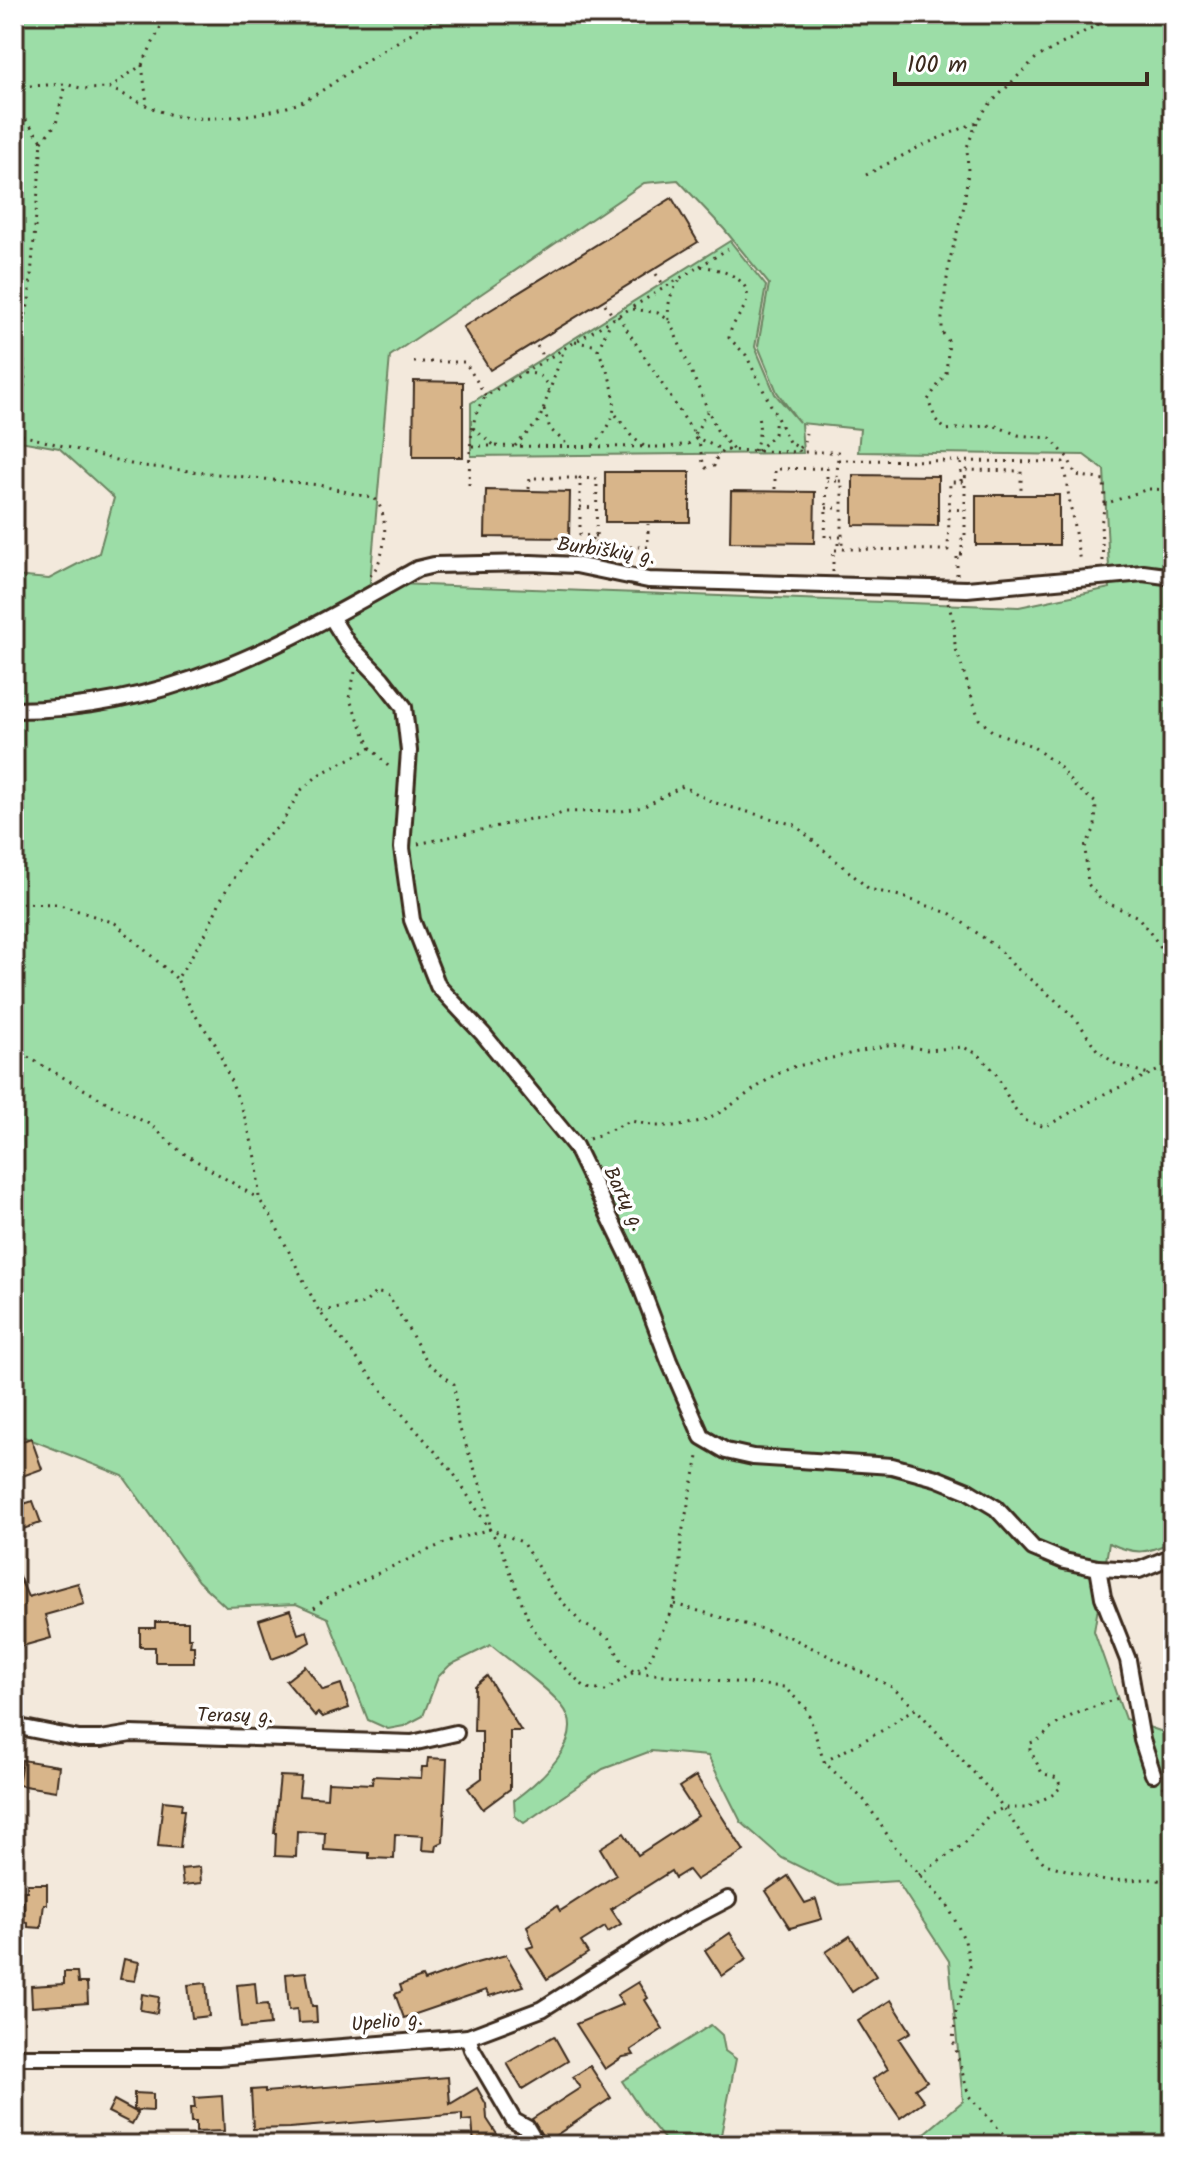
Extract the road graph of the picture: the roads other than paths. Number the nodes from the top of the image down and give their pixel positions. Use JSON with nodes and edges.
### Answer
{"nodes":[{"id":1,"x":1173,"y":577,"type":"edge"},
{"id":2,"x":331,"y":617,"type":"junction"},
{"id":3,"x":14,"y":710,"type":"edge"},
{"id":4,"x":1173,"y":1556,"type":"edge"},
{"id":5,"x":1098,"y":1568,"type":"junction"},
{"id":6,"x":14,"y":1726,"type":"edge"},
{"id":7,"x":456,"y":1733,"type":"dead end"},
{"id":8,"x":1153,"y":1774,"type":"dead end"},
{"id":9,"x":728,"y":1899,"type":"dead end"},
{"id":10,"x":468,"y":2037,"type":"junction"},
{"id":11,"x":14,"y":2057,"type":"edge"},
{"id":12,"x":537,"y":2145,"type":"edge"}],
"edges":[{"from":1,"to":2,"type":"street","name":"Burbiškių g."},
{"from":2,"to":3,"type":"street","name":"Burbiškių g."},
{"from":2,"to":5,"type":"street","name":"Bartų g."},
{"from":4,"to":5,"type":"street"},
{"from":5,"to":8,"type":"street"},
{"from":6,"to":7,"type":"street","name":"Terasų g."},
{"from":9,"to":10,"type":"street","name":"Upelio g."},
{"from":10,"to":11,"type":"street","name":"Upelio g."},
{"from":10,"to":12,"type":"street"}]}
